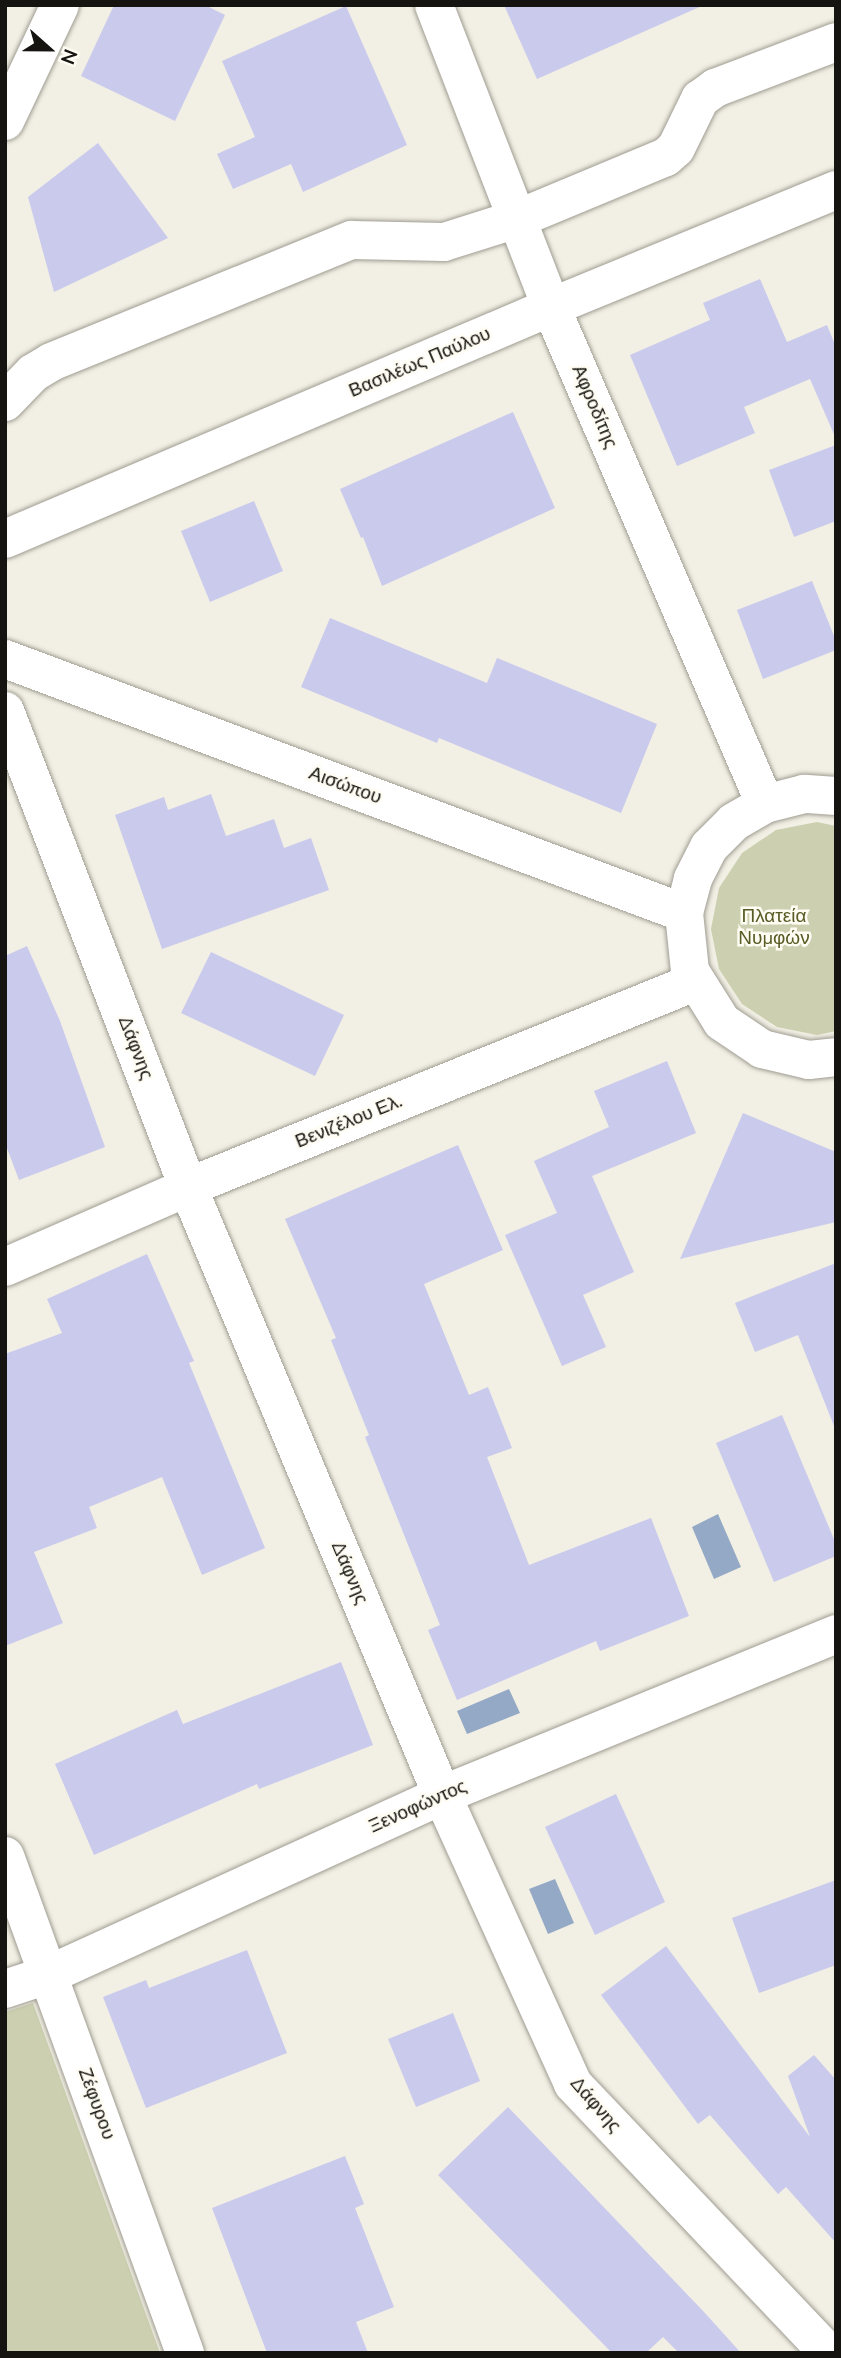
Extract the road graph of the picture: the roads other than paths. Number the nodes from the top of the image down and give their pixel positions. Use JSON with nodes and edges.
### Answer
{"nodes":[{"id":1,"x":60,"y":5,"type":"edge"},
{"id":2,"x":434,"y":5,"type":"edge"},
{"id":3,"x":836,"y":42,"type":"edge"},
{"id":4,"x":5,"y":121,"type":"edge"},
{"id":5,"x":836,"y":190,"type":"edge"},
{"id":6,"x":517,"y":219,"type":"junction"},
{"id":7,"x":551,"y":307,"type":"junction"},
{"id":8,"x":5,"y":402,"type":"edge"},
{"id":9,"x":5,"y":539,"type":"edge"},
{"id":10,"x":5,"y":659,"type":"edge"},
{"id":11,"x":5,"y":711,"type":"edge"},
{"id":12,"x":836,"y":796,"type":"edge"},
{"id":13,"x":765,"y":804,"type":"junction"},
{"id":14,"x":684,"y":913,"type":"junction"},
{"id":15,"x":695,"y":982,"type":"junction"},
{"id":16,"x":836,"y":1057,"type":"edge"},
{"id":17,"x":188,"y":1187,"type":"junction"},
{"id":18,"x":5,"y":1267,"type":"edge"},
{"id":19,"x":836,"y":1634,"type":"edge"},
{"id":20,"x":442,"y":1795,"type":"junction"},
{"id":21,"x":5,"y":1856,"type":"edge"},
{"id":22,"x":50,"y":1974,"type":"junction"},
{"id":23,"x":5,"y":1989,"type":"edge"},
{"id":24,"x":185,"y":2353,"type":"edge"},
{"id":25,"x":828,"y":2353,"type":"edge"}],
"edges":[{"from":1,"to":4,"type":"street"},
{"from":2,"to":6,"type":"street","name":"Αφροδίτης"},
{"from":3,"to":6,"type":"street"},
{"from":5,"to":7,"type":"street","name":"Βασιλέως Παύλου"},
{"from":6,"to":7,"type":"street","name":"Αφροδίτης"},
{"from":6,"to":8,"type":"street"},
{"from":7,"to":9,"type":"street","name":"Βασιλέως Παύλου"},
{"from":7,"to":13,"type":"street","name":"Αφροδίτης"},
{"from":10,"to":14,"type":"street","name":"Αισώπου"},
{"from":11,"to":17,"type":"street","name":"Δάφνης"},
{"from":12,"to":13,"type":"street"},
{"from":13,"to":14,"type":"street"},
{"from":14,"to":15,"type":"street"},
{"from":15,"to":16,"type":"street"},
{"from":15,"to":17,"type":"street","name":"Βενιζέλου Ελ."},
{"from":17,"to":18,"type":"street","name":"Βενιζέλου Ελ."},
{"from":17,"to":20,"type":"street","name":"Δάφνης"},
{"from":19,"to":20,"type":"street","name":"Ξενοφώντος"},
{"from":20,"to":22,"type":"street","name":"Ξενοφώντος"},
{"from":20,"to":25,"type":"street","name":"Δάφνης"},
{"from":21,"to":22,"type":"street","name":"Ζέφυρου"},
{"from":22,"to":23,"type":"street","name":"Ξενοφώντος"},
{"from":22,"to":24,"type":"street","name":"Ζέφυρου"}]}
